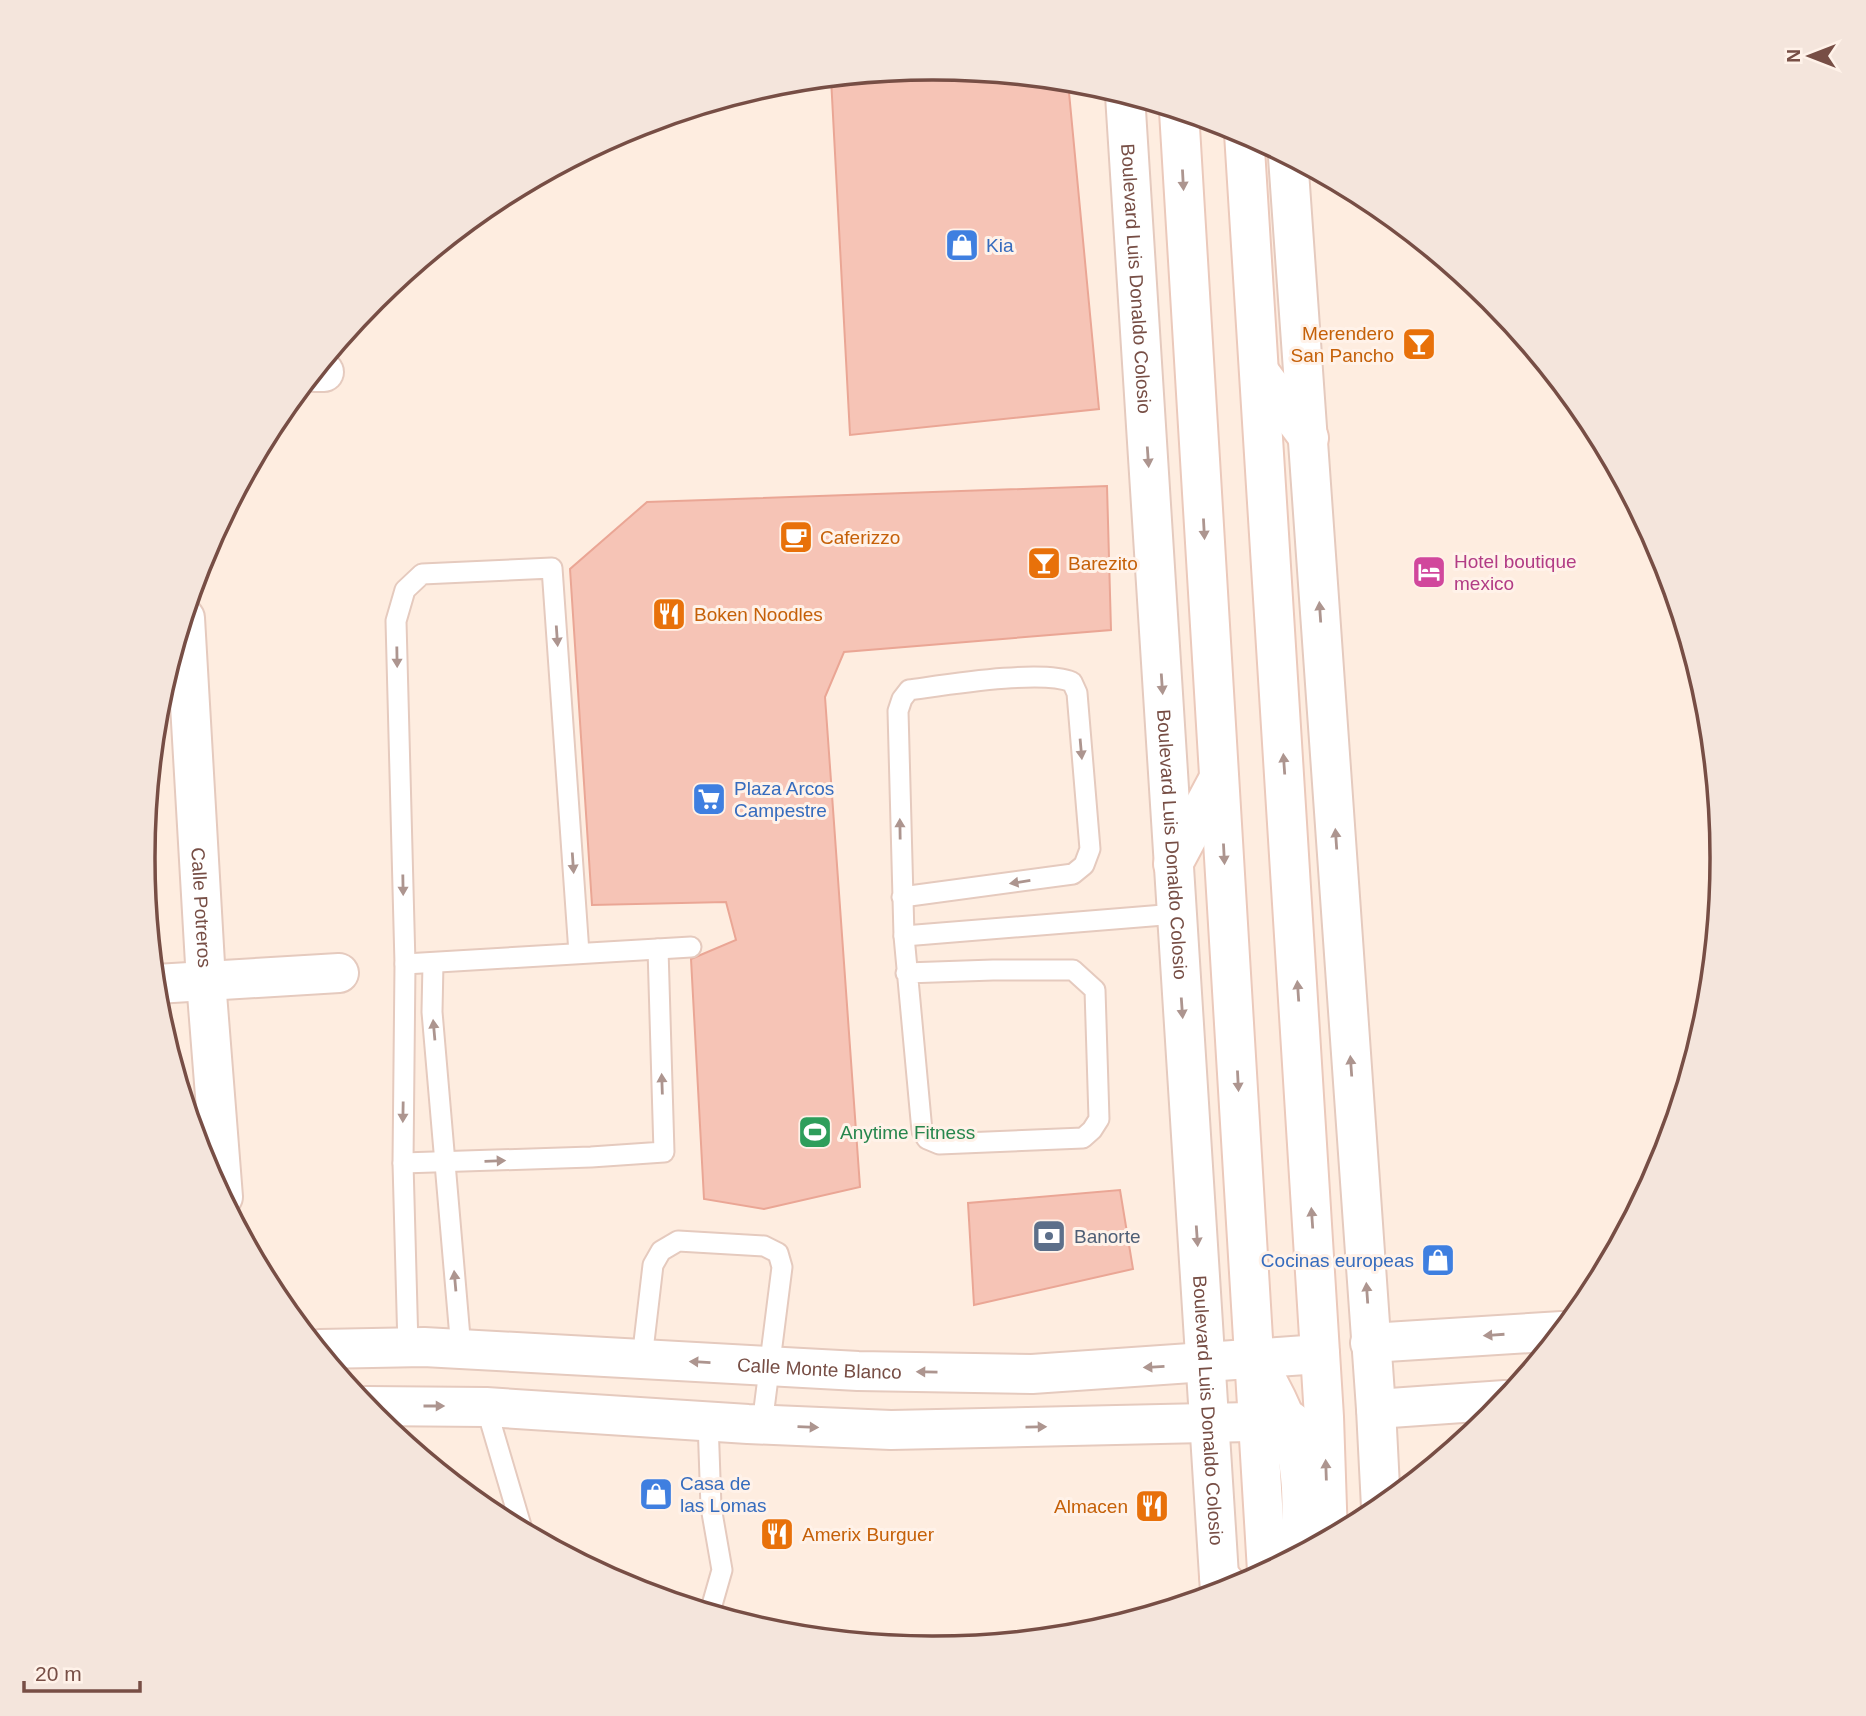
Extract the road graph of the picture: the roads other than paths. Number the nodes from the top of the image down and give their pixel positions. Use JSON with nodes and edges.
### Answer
{"nodes":[{"id":1,"x":1126,"y":105,"type":"edge"},
{"id":2,"x":1180,"y":121,"type":"edge"},
{"id":3,"x":1245,"y":146,"type":"edge"},
{"id":4,"x":1289,"y":167,"type":"edge"},
{"id":5,"x":1260,"y":373,"type":"junction"},
{"id":6,"x":1309,"y":438,"type":"junction"},
{"id":7,"x":179,"y":671,"type":"edge"},
{"id":8,"x":175,"y":701,"type":"edge"},
{"id":9,"x":1219,"y":778,"type":"junction"},
{"id":10,"x":1173,"y":864,"type":"junction"},
{"id":11,"x":902,"y":897,"type":"junction"},
{"id":12,"x":1177,"y":914,"type":"junction"},
{"id":13,"x":904,"y":936,"type":"junction"},
{"id":14,"x":691,"y":947,"type":"dead end"},
{"id":15,"x":658,"y":949,"type":"junction"},
{"id":16,"x":579,"y":953,"type":"junction"},
{"id":17,"x":433,"y":963,"type":"junction"},
{"id":18,"x":405,"y":964,"type":"junction"},
{"id":19,"x":339,"y":972,"type":"dead end"},
{"id":20,"x":906,"y":973,"type":"junction"},
{"id":21,"x":206,"y":981,"type":"junction"},
{"id":22,"x":166,"y":983,"type":"edge"},
{"id":23,"x":403,"y":1163,"type":"junction"},
{"id":24,"x":445,"y":1163,"type":"junction"},
{"id":25,"x":221,"y":1169,"type":"edge"},
{"id":26,"x":1549,"y":1332,"type":"edge"},
{"id":27,"x":1370,"y":1343,"type":"junction"},
{"id":28,"x":408,"y":1347,"type":"junction"},
{"id":29,"x":330,"y":1349,"type":"edge"},
{"id":30,"x":461,"y":1349,"type":"junction"},
{"id":31,"x":1320,"y":1354,"type":"junction"},
{"id":32,"x":642,"y":1359,"type":"junction"},
{"id":33,"x":1254,"y":1360,"type":"junction"},
{"id":34,"x":1205,"y":1364,"type":"junction"},
{"id":35,"x":769,"y":1365,"type":"junction"},
{"id":36,"x":1490,"y":1401,"type":"edge"},
{"id":37,"x":381,"y":1406,"type":"edge"},
{"id":38,"x":486,"y":1406,"type":"junction"},
{"id":39,"x":1376,"y":1409,"type":"junction"},
{"id":40,"x":1324,"y":1417,"type":"junction"},
{"id":41,"x":708,"y":1422,"type":"junction"},
{"id":42,"x":1272,"y":1422,"type":"junction"},
{"id":43,"x":1210,"y":1424,"type":"junction"},
{"id":44,"x":762,"y":1425,"type":"junction"},
{"id":45,"x":1380,"y":1493,"type":"edge"},
{"id":46,"x":518,"y":1515,"type":"edge"},
{"id":47,"x":1328,"y":1527,"type":"edge"},
{"id":48,"x":1301,"y":1542,"type":"edge"},
{"id":49,"x":1267,"y":1559,"type":"edge"},
{"id":50,"x":1222,"y":1579,"type":"edge"},
{"id":51,"x":713,"y":1603,"type":"edge"}],
"edges":[{"from":1,"to":10,"type":"street","name":"Boulevard Luis Donaldo Colosio","one_way":true},
{"from":2,"to":9,"type":"street","one_way":true},
{"from":3,"to":5,"type":"street"},
{"from":4,"to":6,"type":"street"},
{"from":5,"to":6,"type":"street"},
{"from":31,"to":5,"type":"street","one_way":true},
{"from":27,"to":6,"type":"street","one_way":true},
{"from":7,"to":8,"type":"street","name":"Calle Potreros"},
{"from":8,"to":21,"type":"street","name":"Calle Potreros"},
{"from":9,"to":10,"type":"street"},
{"from":9,"to":33,"type":"street","one_way":true},
{"from":10,"to":12,"type":"street","name":"Boulevard Luis Donaldo Colosio"},
{"from":11,"to":11,"type":"lane","one_way":true},
{"from":11,"to":13,"type":"lane"},
{"from":12,"to":13,"type":"lane"},
{"from":12,"to":34,"type":"street","name":"Boulevard Luis Donaldo Colosio","one_way":true},
{"from":13,"to":20,"type":"lane"},
{"from":14,"to":15,"type":"lane"},
{"from":15,"to":16,"type":"lane"},
{"from":24,"to":15,"type":"lane","one_way":true},
{"from":16,"to":17,"type":"lane"},
{"from":16,"to":18,"type":"lane"},
{"from":17,"to":18,"type":"lane"},
{"from":24,"to":17,"type":"lane","one_way":true},
{"from":18,"to":23,"type":"lane","one_way":true},
{"from":19,"to":21,"type":"street"},
{"from":20,"to":20,"type":"lane"},
{"from":21,"to":22,"type":"street"},
{"from":21,"to":25,"type":"street","name":"Calle Potreros"},
{"from":23,"to":24,"type":"lane"},
{"from":23,"to":28,"type":"lane"},
{"from":30,"to":24,"type":"lane","one_way":true},
{"from":26,"to":27,"type":"street","one_way":true},
{"from":27,"to":39,"type":"street"},
{"from":28,"to":29,"type":"street","name":"Calle Monte Blanco"},
{"from":28,"to":30,"type":"street","name":"Calle Monte Blanco"},
{"from":30,"to":32,"type":"street","name":"Calle Monte Blanco"},
{"from":31,"to":33,"type":"street","name":"Calle Monte Blanco"},
{"from":31,"to":40,"type":"street"},
{"from":35,"to":32,"type":"street","name":"Calle Monte Blanco","one_way":true},
{"from":32,"to":35,"type":"lane"},
{"from":33,"to":34,"type":"street","name":"Calle Monte Blanco"},
{"from":33,"to":42,"type":"street"},
{"from":34,"to":35,"type":"street","name":"Calle Monte Blanco","one_way":true},
{"from":34,"to":43,"type":"street","name":"Boulevard Luis Donaldo Colosio"},
{"from":35,"to":44,"type":"lane"},
{"from":36,"to":39,"type":"street"},
{"from":37,"to":38,"type":"street","one_way":true},
{"from":38,"to":41,"type":"street"},
{"from":38,"to":46,"type":"lane"},
{"from":39,"to":45,"type":"street"},
{"from":40,"to":42,"type":"street"},
{"from":47,"to":40,"type":"street","one_way":true},
{"from":41,"to":44,"type":"street"},
{"from":41,"to":51,"type":"lane"},
{"from":42,"to":43,"type":"street"},
{"from":42,"to":48,"type":"street"},
{"from":42,"to":49,"type":"street"},
{"from":44,"to":43,"type":"street","one_way":true},
{"from":43,"to":50,"type":"street","name":"Boulevard Luis Donaldo Colosio"}]}
